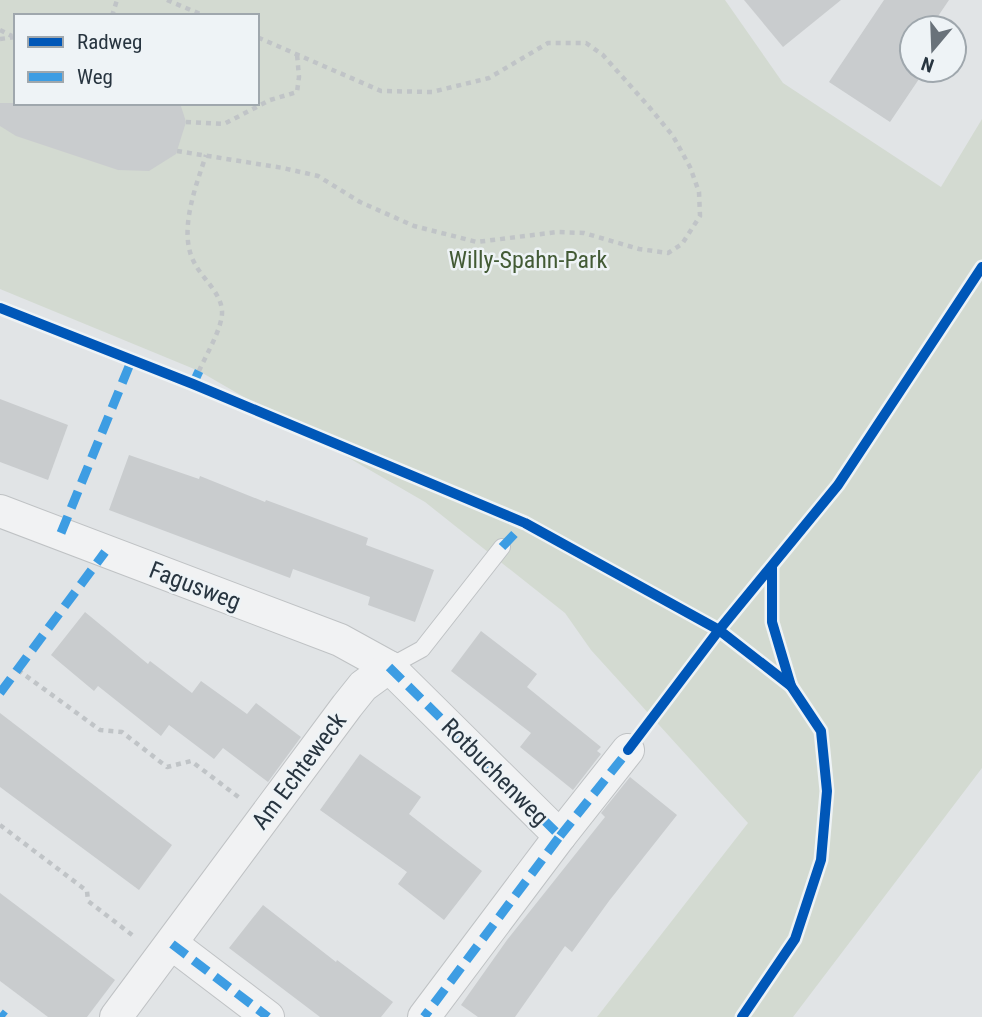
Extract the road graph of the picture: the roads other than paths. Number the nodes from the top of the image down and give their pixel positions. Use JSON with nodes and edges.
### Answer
{"nodes":[{"id":1,"x":0,"y":511,"type":"edge"},
{"id":2,"x":502,"y":547,"type":"dead end"},
{"id":3,"x":388,"y":667,"type":"junction"},
{"id":4,"x":628,"y":750,"type":"dead end"},
{"id":5,"x":560,"y":836,"type":"junction"},
{"id":6,"x":167,"y":951,"type":"junction"},
{"id":7,"x":116,"y":1017,"type":"edge"},
{"id":8,"x":268,"y":1017,"type":"edge"},
{"id":9,"x":424,"y":1017,"type":"edge"}],
"edges":[{"from":1,"to":3,"type":"street","name":"Fagusweg"},
{"from":2,"to":3,"type":"lane","name":"Am Echteweck"},
{"from":3,"to":5,"type":"street","name":"Rotbuchenweg"},
{"from":3,"to":6,"type":"street","name":"Am Echteweck"},
{"from":4,"to":5,"type":"street"},
{"from":5,"to":9,"type":"street","name":"Rotbuchenweg"},
{"from":6,"to":7,"type":"street","name":"Am Echteweck"},
{"from":6,"to":8,"type":"street"}]}
